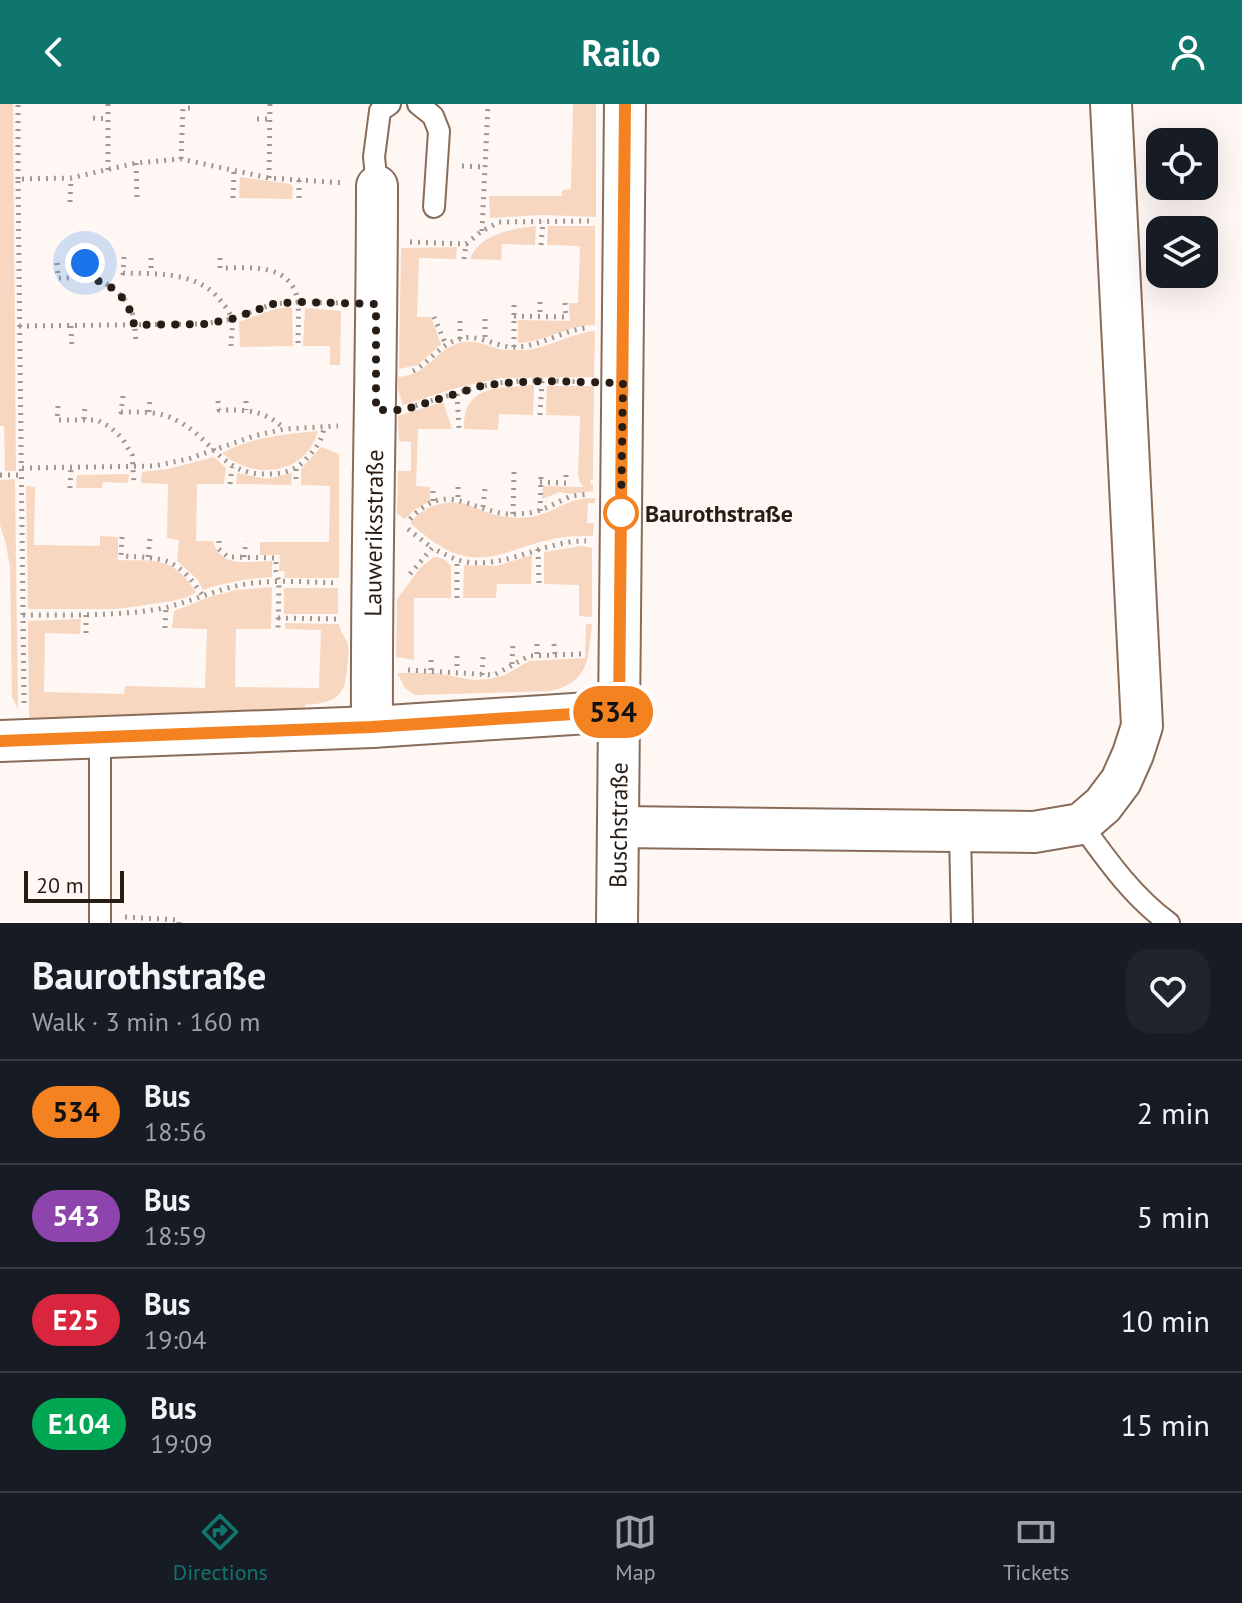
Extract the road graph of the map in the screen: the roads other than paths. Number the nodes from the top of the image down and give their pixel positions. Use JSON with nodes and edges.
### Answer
{"nodes":[{"id":1,"x":390,"y":104,"type":"edge"},
{"id":2,"x":418,"y":104,"type":"edge"},
{"id":3,"x":625,"y":104,"type":"edge"},
{"id":4,"x":1111,"y":104,"type":"edge"},
{"id":5,"x":377,"y":186,"type":"joint"},
{"id":6,"x":434,"y":207,"type":"dead end"},
{"id":7,"x":619,"y":711,"type":"junction"},
{"id":8,"x":372,"y":727,"type":"junction"},
{"id":9,"x":100,"y":737,"type":"junction"},
{"id":10,"x":13,"y":741,"type":"edge"},
{"id":11,"x":1081,"y":824,"type":"junction"},
{"id":12,"x":618,"y":827,"type":"junction"},
{"id":13,"x":960,"y":833,"type":"junction"},
{"id":14,"x":100,"y":919,"type":"edge"},
{"id":15,"x":617,"y":923,"type":"edge"},
{"id":16,"x":962,"y":923,"type":"edge"},
{"id":17,"x":1169,"y":923,"type":"edge"}],
"edges":[{"from":1,"to":5,"type":"lane","name":"Lauweriksstraße"},
{"from":2,"to":6,"type":"lane"},
{"from":3,"to":7,"type":"street","name":"Buschstraße"},
{"from":4,"to":11,"type":"street"},
{"from":5,"to":8,"type":"street","name":"Lauweriksstraße"},
{"from":7,"to":8,"type":"street"},
{"from":7,"to":12,"type":"street","name":"Buschstraße"},
{"from":8,"to":9,"type":"street"},
{"from":9,"to":10,"type":"street"},
{"from":9,"to":14,"type":"lane"},
{"from":11,"to":13,"type":"street"},
{"from":11,"to":17,"type":"lane"},
{"from":12,"to":13,"type":"street"},
{"from":12,"to":15,"type":"street","name":"Buschstraße"},
{"from":13,"to":16,"type":"lane"}]}
